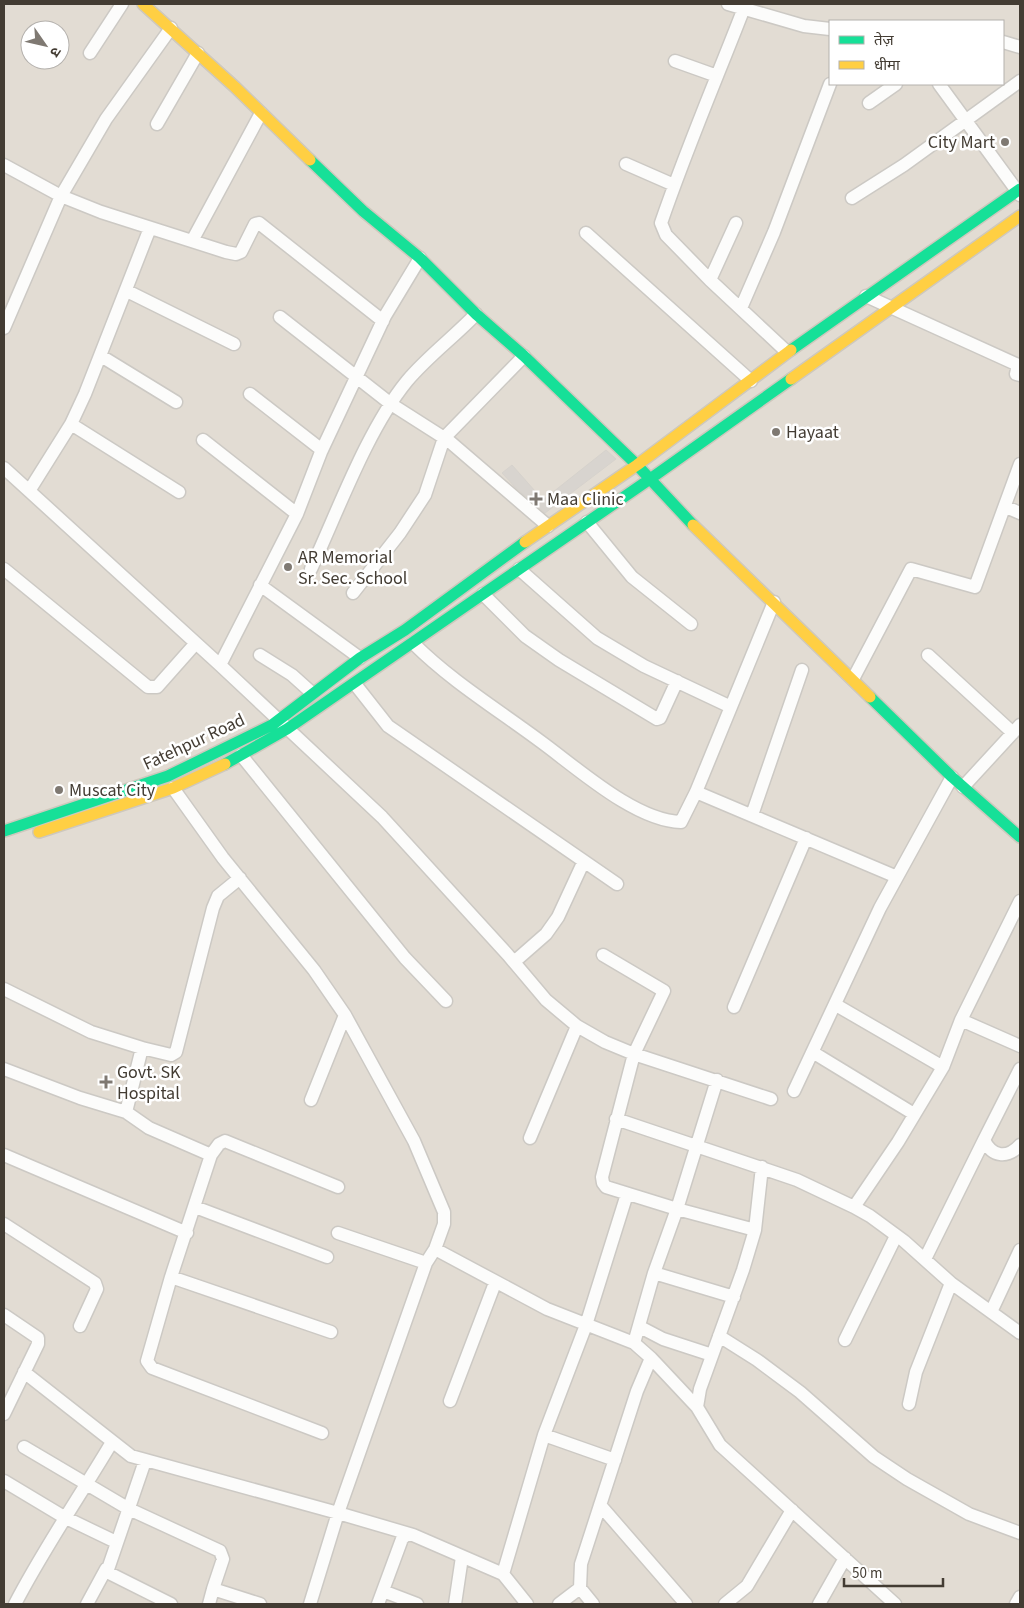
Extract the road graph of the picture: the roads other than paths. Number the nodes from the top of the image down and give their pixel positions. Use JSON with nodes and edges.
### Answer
{"nodes":[{"id":1,"x":122,"y":4,"type":"edge"},
{"id":2,"x":143,"y":4,"type":"edge"},
{"id":3,"x":728,"y":4,"type":"edge"},
{"id":4,"x":744,"y":8,"type":"junction"},
{"id":5,"x":171,"y":28,"type":"junction"},
{"id":6,"x":829,"y":29,"type":"edge"},
{"id":7,"x":1004,"y":42,"type":"edge"},
{"id":8,"x":1020,"y":47,"type":"edge"},
{"id":9,"x":90,"y":53,"type":"dead end"},
{"id":10,"x":198,"y":53,"type":"junction"},
{"id":11,"x":675,"y":60,"type":"dead end"},
{"id":12,"x":718,"y":76,"type":"junction"},
{"id":13,"x":1020,"y":81,"type":"edge"},
{"id":14,"x":830,"y":85,"type":"edge"},
{"id":15,"x":895,"y":85,"type":"edge"},
{"id":16,"x":940,"y":85,"type":"edge"},
{"id":17,"x":869,"y":103,"type":"dead end"},
{"id":18,"x":261,"y":113,"type":"junction"},
{"id":19,"x":964,"y":120,"type":"junction"},
{"id":20,"x":157,"y":124,"type":"dead end"},
{"id":21,"x":626,"y":164,"type":"dead end"},
{"id":22,"x":4,"y":165,"type":"edge"},
{"id":23,"x":674,"y":185,"type":"junction"},
{"id":24,"x":1019,"y":192,"type":"edge"},
{"id":25,"x":61,"y":196,"type":"junction"},
{"id":26,"x":852,"y":198,"type":"dead end"},
{"id":27,"x":1020,"y":216,"type":"edge"},
{"id":28,"x":736,"y":223,"type":"dead end"},
{"id":29,"x":150,"y":228,"type":"junction"},
{"id":30,"x":586,"y":233,"type":"dead end"},
{"id":31,"x":192,"y":242,"type":"junction"},
{"id":32,"x":420,"y":258,"type":"junction"},
{"id":33,"x":710,"y":280,"type":"junction"},
{"id":34,"x":127,"y":291,"type":"junction"},
{"id":35,"x":866,"y":296,"type":"junction"},
{"id":36,"x":741,"y":308,"type":"junction"},
{"id":37,"x":891,"y":308,"type":"junction"},
{"id":38,"x":476,"y":314,"type":"junction"},
{"id":39,"x":280,"y":317,"type":"dead end"},
{"id":40,"x":383,"y":321,"type":"junction"},
{"id":41,"x":4,"y":328,"type":"edge"},
{"id":42,"x":234,"y":344,"type":"dead end"},
{"id":43,"x":787,"y":352,"type":"junction"},
{"id":44,"x":101,"y":356,"type":"junction"},
{"id":45,"x":524,"y":356,"type":"junction"},
{"id":46,"x":1020,"y":375,"type":"edge"},
{"id":47,"x":356,"y":378,"type":"junction"},
{"id":48,"x":751,"y":381,"type":"junction"},
{"id":49,"x":250,"y":394,"type":"dead end"},
{"id":50,"x":176,"y":402,"type":"dead end"},
{"id":51,"x":390,"y":404,"type":"junction"},
{"id":52,"x":71,"y":424,"type":"junction"},
{"id":53,"x":444,"y":438,"type":"junction"},
{"id":54,"x":203,"y":440,"type":"dead end"},
{"id":55,"x":322,"y":450,"type":"junction"},
{"id":56,"x":1020,"y":464,"type":"edge"},
{"id":57,"x":637,"y":466,"type":"junction"},
{"id":58,"x":4,"y":468,"type":"edge"},
{"id":59,"x":650,"y":478,"type":"junction"},
{"id":60,"x":29,"y":491,"type":"junction"},
{"id":61,"x":179,"y":492,"type":"dead end"},
{"id":62,"x":1006,"y":507,"type":"junction"},
{"id":63,"x":1020,"y":512,"type":"edge"},
{"id":64,"x":297,"y":514,"type":"junction"},
{"id":65,"x":587,"y":522,"type":"junction"},
{"id":66,"x":548,"y":526,"type":"junction"},
{"id":67,"x":4,"y":568,"type":"edge"},
{"id":68,"x":311,"y":569,"type":"dead end"},
{"id":69,"x":519,"y":569,"type":"junction"},
{"id":70,"x":260,"y":585,"type":"junction"},
{"id":71,"x":353,"y":593,"type":"dead end"},
{"id":72,"x":483,"y":594,"type":"junction"},
{"id":73,"x":774,"y":602,"type":"junction"},
{"id":74,"x":691,"y":624,"type":"dead end"},
{"id":75,"x":196,"y":643,"type":"junction"},
{"id":76,"x":413,"y":644,"type":"junction"},
{"id":77,"x":260,"y":654,"type":"dead end"},
{"id":78,"x":928,"y":655,"type":"dead end"},
{"id":79,"x":360,"y":658,"type":"junction"},
{"id":80,"x":220,"y":664,"type":"junction"},
{"id":81,"x":802,"y":670,"type":"dead end"},
{"id":82,"x":853,"y":679,"type":"junction"},
{"id":83,"x":677,"y":681,"type":"junction"},
{"id":84,"x":355,"y":684,"type":"junction"},
{"id":85,"x":312,"y":694,"type":"junction"},
{"id":86,"x":730,"y":707,"type":"junction"},
{"id":87,"x":282,"y":724,"type":"junction"},
{"id":88,"x":1017,"y":729,"type":"edge"},
{"id":89,"x":242,"y":755,"type":"junction"},
{"id":90,"x":952,"y":777,"type":"junction"},
{"id":91,"x":963,"y":786,"type":"junction"},
{"id":92,"x":173,"y":788,"type":"junction"},
{"id":93,"x":696,"y":792,"type":"junction"},
{"id":94,"x":752,"y":816,"type":"junction"},
{"id":95,"x":4,"y":832,"type":"edge"},
{"id":96,"x":1020,"y":836,"type":"edge"},
{"id":97,"x":806,"y":838,"type":"junction"},
{"id":98,"x":4,"y":843,"type":"edge"},
{"id":99,"x":583,"y":863,"type":"junction"},
{"id":100,"x":897,"y":876,"type":"junction"},
{"id":101,"x":240,"y":878,"type":"junction"},
{"id":102,"x":617,"y":884,"type":"dead end"},
{"id":103,"x":1020,"y":902,"type":"edge"},
{"id":104,"x":603,"y":954,"type":"dead end"},
{"id":105,"x":514,"y":962,"type":"junction"},
{"id":106,"x":4,"y":989,"type":"edge"},
{"id":107,"x":446,"y":1001,"type":"dead end"},
{"id":108,"x":836,"y":1005,"type":"junction"},
{"id":109,"x":734,"y":1007,"type":"dead end"},
{"id":110,"x":346,"y":1015,"type":"junction"},
{"id":111,"x":961,"y":1020,"type":"junction"},
{"id":112,"x":577,"y":1026,"type":"junction"},
{"id":113,"x":1020,"y":1046,"type":"edge"},
{"id":114,"x":142,"y":1048,"type":"junction"},
{"id":115,"x":814,"y":1052,"type":"junction"},
{"id":116,"x":634,"y":1054,"type":"junction"},
{"id":117,"x":943,"y":1067,"type":"junction"},
{"id":118,"x":4,"y":1069,"type":"edge"},
{"id":119,"x":1020,"y":1069,"type":"edge"},
{"id":120,"x":717,"y":1080,"type":"junction"},
{"id":121,"x":794,"y":1091,"type":"dead end"},
{"id":122,"x":771,"y":1099,"type":"dead end"},
{"id":123,"x":311,"y":1100,"type":"dead end"},
{"id":124,"x":126,"y":1112,"type":"junction"},
{"id":125,"x":914,"y":1114,"type":"junction"},
{"id":126,"x":616,"y":1119,"type":"junction"},
{"id":127,"x":530,"y":1138,"type":"dead end"},
{"id":128,"x":984,"y":1140,"type":"junction"},
{"id":129,"x":1020,"y":1145,"type":"edge"},
{"id":130,"x":696,"y":1146,"type":"junction"},
{"id":131,"x":4,"y":1155,"type":"edge"},
{"id":132,"x":211,"y":1155,"type":"junction"},
{"id":133,"x":762,"y":1168,"type":"junction"},
{"id":134,"x":338,"y":1187,"type":"dead end"},
{"id":135,"x":627,"y":1194,"type":"junction"},
{"id":136,"x":195,"y":1207,"type":"junction"},
{"id":137,"x":854,"y":1208,"type":"junction"},
{"id":138,"x":677,"y":1209,"type":"junction"},
{"id":139,"x":4,"y":1224,"type":"edge"},
{"id":140,"x":755,"y":1230,"type":"junction"},
{"id":141,"x":187,"y":1233,"type":"junction"},
{"id":142,"x":338,"y":1233,"type":"dead end"},
{"id":143,"x":896,"y":1236,"type":"junction"},
{"id":144,"x":435,"y":1249,"type":"junction"},
{"id":145,"x":1020,"y":1250,"type":"edge"},
{"id":146,"x":327,"y":1257,"type":"dead end"},
{"id":147,"x":925,"y":1259,"type":"junction"},
{"id":148,"x":426,"y":1263,"type":"junction"},
{"id":149,"x":654,"y":1273,"type":"junction"},
{"id":150,"x":171,"y":1277,"type":"junction"},
{"id":151,"x":495,"y":1283,"type":"junction"},
{"id":152,"x":951,"y":1283,"type":"junction"},
{"id":153,"x":734,"y":1297,"type":"junction"},
{"id":154,"x":991,"y":1312,"type":"junction"},
{"id":155,"x":4,"y":1315,"type":"edge"},
{"id":156,"x":586,"y":1325,"type":"junction"},
{"id":157,"x":80,"y":1326,"type":"dead end"},
{"id":158,"x":640,"y":1327,"type":"junction"},
{"id":159,"x":331,"y":1332,"type":"dead end"},
{"id":160,"x":1020,"y":1333,"type":"edge"},
{"id":161,"x":719,"y":1336,"type":"junction"},
{"id":162,"x":845,"y":1340,"type":"dead end"},
{"id":163,"x":634,"y":1343,"type":"junction"},
{"id":164,"x":712,"y":1355,"type":"junction"},
{"id":165,"x":651,"y":1358,"type":"junction"},
{"id":166,"x":24,"y":1372,"type":"junction"},
{"id":167,"x":450,"y":1401,"type":"dead end"},
{"id":168,"x":909,"y":1404,"type":"dead end"},
{"id":169,"x":697,"y":1407,"type":"junction"},
{"id":170,"x":4,"y":1414,"type":"edge"},
{"id":171,"x":322,"y":1433,"type":"dead end"},
{"id":172,"x":544,"y":1435,"type":"junction"},
{"id":173,"x":112,"y":1442,"type":"junction"},
{"id":174,"x":24,"y":1447,"type":"dead end"},
{"id":175,"x":615,"y":1460,"type":"junction"},
{"id":176,"x":144,"y":1461,"type":"junction"},
{"id":177,"x":4,"y":1481,"type":"edge"},
{"id":178,"x":87,"y":1484,"type":"junction"},
{"id":179,"x":600,"y":1505,"type":"junction"},
{"id":180,"x":129,"y":1509,"type":"junction"},
{"id":181,"x":792,"y":1510,"type":"junction"},
{"id":182,"x":338,"y":1513,"type":"junction"},
{"id":183,"x":64,"y":1517,"type":"junction"},
{"id":184,"x":1020,"y":1533,"type":"edge"},
{"id":185,"x":413,"y":1535,"type":"junction"},
{"id":186,"x":116,"y":1542,"type":"junction"},
{"id":187,"x":462,"y":1557,"type":"junction"},
{"id":188,"x":845,"y":1558,"type":"junction"},
{"id":189,"x":106,"y":1569,"type":"junction"},
{"id":190,"x":502,"y":1574,"type":"junction"},
{"id":191,"x":580,"y":1588,"type":"junction"},
{"id":192,"x":213,"y":1589,"type":"junction"},
{"id":193,"x":383,"y":1591,"type":"junction"},
{"id":194,"x":1020,"y":1597,"type":"edge"},
{"id":195,"x":525,"y":1603,"type":"edge"},
{"id":196,"x":15,"y":1604,"type":"edge"},
{"id":197,"x":87,"y":1604,"type":"edge"},
{"id":198,"x":172,"y":1604,"type":"edge"},
{"id":199,"x":209,"y":1604,"type":"edge"},
{"id":200,"x":260,"y":1604,"type":"edge"},
{"id":201,"x":310,"y":1604,"type":"edge"},
{"id":202,"x":378,"y":1604,"type":"edge"},
{"id":203,"x":418,"y":1604,"type":"edge"},
{"id":204,"x":456,"y":1604,"type":"edge"},
{"id":205,"x":559,"y":1604,"type":"edge"},
{"id":206,"x":593,"y":1604,"type":"edge"},
{"id":207,"x":686,"y":1604,"type":"edge"},
{"id":208,"x":725,"y":1604,"type":"edge"},
{"id":209,"x":819,"y":1604,"type":"edge"},
{"id":210,"x":894,"y":1604,"type":"edge"},
{"id":211,"x":1016,"y":1604,"type":"edge"}],
"edges":[{"from":1,"to":9,"type":"street"},
{"from":2,"to":5,"type":"street"},
{"from":3,"to":4,"type":"street"},
{"from":4,"to":6,"type":"street"},
{"from":4,"to":12,"type":"street"},
{"from":5,"to":10,"type":"street"},
{"from":5,"to":25,"type":"street"},
{"from":7,"to":8,"type":"street"},
{"from":10,"to":18,"type":"street"},
{"from":10,"to":20,"type":"street"},
{"from":11,"to":12,"type":"street"},
{"from":12,"to":23,"type":"street"},
{"from":13,"to":19,"type":"street"},
{"from":14,"to":36,"type":"street"},
{"from":15,"to":17,"type":"street"},
{"from":16,"to":19,"type":"street"},
{"from":18,"to":31,"type":"street"},
{"from":18,"to":32,"type":"street"},
{"from":19,"to":24,"type":"street"},
{"from":19,"to":26,"type":"street"},
{"from":21,"to":23,"type":"street"},
{"from":22,"to":25,"type":"street"},
{"from":23,"to":33,"type":"street"},
{"from":24,"to":35,"type":"street","name":"Fatehpur Road"},
{"from":25,"to":29,"type":"street"},
{"from":25,"to":41,"type":"street"},
{"from":27,"to":37,"type":"street"},
{"from":28,"to":33,"type":"street"},
{"from":29,"to":31,"type":"street"},
{"from":29,"to":34,"type":"street"},
{"from":30,"to":48,"type":"street"},
{"from":31,"to":40,"type":"street"},
{"from":32,"to":38,"type":"street"},
{"from":32,"to":40,"type":"street"},
{"from":33,"to":36,"type":"street"},
{"from":34,"to":42,"type":"street"},
{"from":34,"to":44,"type":"street"},
{"from":35,"to":37,"type":"street"},
{"from":35,"to":43,"type":"street","name":"Fatehpur Road"},
{"from":36,"to":43,"type":"street"},
{"from":37,"to":46,"type":"street"},
{"from":37,"to":59,"type":"street"},
{"from":38,"to":45,"type":"street"},
{"from":38,"to":51,"type":"street"},
{"from":39,"to":47,"type":"street"},
{"from":40,"to":47,"type":"street"},
{"from":43,"to":48,"type":"street","name":"Fatehpur Road"},
{"from":44,"to":50,"type":"street"},
{"from":44,"to":52,"type":"street"},
{"from":45,"to":53,"type":"street"},
{"from":45,"to":57,"type":"street"},
{"from":47,"to":51,"type":"street"},
{"from":47,"to":55,"type":"street"},
{"from":48,"to":57,"type":"street","name":"Fatehpur Road"},
{"from":49,"to":55,"type":"street"},
{"from":51,"to":53,"type":"street"},
{"from":51,"to":68,"type":"street"},
{"from":52,"to":60,"type":"street"},
{"from":52,"to":61,"type":"street"},
{"from":53,"to":66,"type":"street"},
{"from":53,"to":71,"type":"street"},
{"from":54,"to":64,"type":"street"},
{"from":55,"to":64,"type":"street"},
{"from":56,"to":62,"type":"street"},
{"from":57,"to":59,"type":"street"},
{"from":57,"to":66,"type":"street","name":"Fatehpur Road"},
{"from":58,"to":60,"type":"street"},
{"from":59,"to":65,"type":"street"},
{"from":59,"to":73,"type":"street"},
{"from":60,"to":75,"type":"street"},
{"from":62,"to":63,"type":"street"},
{"from":62,"to":82,"type":"street"},
{"from":64,"to":70,"type":"street"},
{"from":65,"to":69,"type":"street"},
{"from":65,"to":74,"type":"street"},
{"from":66,"to":79,"type":"street","name":"Fatehpur Road"},
{"from":67,"to":75,"type":"street"},
{"from":69,"to":72,"type":"street"},
{"from":69,"to":83,"type":"street"},
{"from":70,"to":79,"type":"street"},
{"from":70,"to":80,"type":"street"},
{"from":72,"to":76,"type":"street"},
{"from":72,"to":83,"type":"street"},
{"from":73,"to":82,"type":"street"},
{"from":73,"to":86,"type":"street"},
{"from":75,"to":80,"type":"street"},
{"from":76,"to":84,"type":"street"},
{"from":76,"to":93,"type":"street"},
{"from":77,"to":85,"type":"street"},
{"from":78,"to":88,"type":"street"},
{"from":79,"to":85,"type":"street","name":"Fatehpur Road"},
{"from":80,"to":87,"type":"street"},
{"from":81,"to":94,"type":"street"},
{"from":82,"to":90,"type":"street"},
{"from":83,"to":86,"type":"street"},
{"from":84,"to":87,"type":"street"},
{"from":84,"to":99,"type":"street"},
{"from":85,"to":87,"type":"street","name":"Fatehpur Road"},
{"from":86,"to":93,"type":"street"},
{"from":87,"to":89,"type":"street"},
{"from":87,"to":95,"type":"street","name":"Fatehpur Road"},
{"from":87,"to":105,"type":"street"},
{"from":88,"to":91,"type":"street"},
{"from":89,"to":92,"type":"street"},
{"from":89,"to":107,"type":"street"},
{"from":90,"to":91,"type":"street"},
{"from":90,"to":100,"type":"street"},
{"from":91,"to":96,"type":"street"},
{"from":92,"to":98,"type":"street"},
{"from":92,"to":101,"type":"street"},
{"from":93,"to":94,"type":"street"},
{"from":94,"to":97,"type":"street"},
{"from":97,"to":100,"type":"street"},
{"from":97,"to":109,"type":"street"},
{"from":99,"to":102,"type":"street"},
{"from":99,"to":105,"type":"street"},
{"from":100,"to":108,"type":"street"},
{"from":101,"to":110,"type":"street"},
{"from":101,"to":114,"type":"street"},
{"from":103,"to":111,"type":"street"},
{"from":104,"to":116,"type":"street"},
{"from":105,"to":112,"type":"street"},
{"from":106,"to":114,"type":"street"},
{"from":108,"to":115,"type":"street"},
{"from":108,"to":117,"type":"street"},
{"from":110,"to":123,"type":"street"},
{"from":110,"to":144,"type":"street"},
{"from":111,"to":113,"type":"street"},
{"from":111,"to":117,"type":"street"},
{"from":112,"to":116,"type":"street"},
{"from":112,"to":127,"type":"street"},
{"from":114,"to":124,"type":"street"},
{"from":115,"to":121,"type":"street"},
{"from":115,"to":125,"type":"street"},
{"from":116,"to":120,"type":"street"},
{"from":116,"to":126,"type":"street"},
{"from":117,"to":125,"type":"street"},
{"from":118,"to":124,"type":"street"},
{"from":119,"to":128,"type":"street"},
{"from":120,"to":122,"type":"street"},
{"from":120,"to":130,"type":"street"},
{"from":124,"to":132,"type":"street"},
{"from":125,"to":137,"type":"street"},
{"from":126,"to":130,"type":"street"},
{"from":126,"to":135,"type":"street"},
{"from":128,"to":129,"type":"street"},
{"from":128,"to":147,"type":"street"},
{"from":130,"to":133,"type":"street"},
{"from":130,"to":138,"type":"street"},
{"from":131,"to":141,"type":"street"},
{"from":132,"to":134,"type":"street"},
{"from":132,"to":136,"type":"street"},
{"from":133,"to":137,"type":"street"},
{"from":133,"to":140,"type":"street"},
{"from":135,"to":138,"type":"street"},
{"from":135,"to":156,"type":"street"},
{"from":136,"to":141,"type":"street"},
{"from":136,"to":146,"type":"street"},
{"from":137,"to":143,"type":"street"},
{"from":138,"to":140,"type":"street"},
{"from":138,"to":149,"type":"street"},
{"from":139,"to":157,"type":"street"},
{"from":140,"to":153,"type":"street"},
{"from":141,"to":150,"type":"street"},
{"from":142,"to":148,"type":"street"},
{"from":143,"to":147,"type":"street"},
{"from":143,"to":162,"type":"street"},
{"from":144,"to":148,"type":"street"},
{"from":144,"to":151,"type":"street"},
{"from":145,"to":154,"type":"street"},
{"from":147,"to":152,"type":"street"},
{"from":148,"to":182,"type":"street"},
{"from":149,"to":153,"type":"street"},
{"from":149,"to":158,"type":"street"},
{"from":150,"to":159,"type":"street"},
{"from":150,"to":171,"type":"street"},
{"from":151,"to":156,"type":"street"},
{"from":151,"to":167,"type":"street"},
{"from":152,"to":154,"type":"street"},
{"from":152,"to":168,"type":"street"},
{"from":153,"to":161,"type":"street"},
{"from":154,"to":160,"type":"street"},
{"from":155,"to":166,"type":"street"},
{"from":156,"to":163,"type":"street"},
{"from":156,"to":172,"type":"street"},
{"from":158,"to":163,"type":"street"},
{"from":158,"to":164,"type":"street"},
{"from":161,"to":164,"type":"street"},
{"from":161,"to":184,"type":"street"},
{"from":163,"to":165,"type":"street"},
{"from":164,"to":169,"type":"street"},
{"from":165,"to":169,"type":"street"},
{"from":165,"to":175,"type":"street"},
{"from":166,"to":170,"type":"street"},
{"from":166,"to":173,"type":"street"},
{"from":169,"to":181,"type":"street"},
{"from":172,"to":175,"type":"street"},
{"from":172,"to":190,"type":"street"},
{"from":173,"to":176,"type":"street"},
{"from":173,"to":178,"type":"street"},
{"from":174,"to":178,"type":"street"},
{"from":175,"to":179,"type":"street"},
{"from":176,"to":180,"type":"street"},
{"from":176,"to":182,"type":"street"},
{"from":177,"to":183,"type":"street"},
{"from":178,"to":180,"type":"street"},
{"from":178,"to":183,"type":"street"},
{"from":179,"to":191,"type":"street"},
{"from":179,"to":207,"type":"street"},
{"from":180,"to":186,"type":"street"},
{"from":180,"to":192,"type":"street"},
{"from":181,"to":188,"type":"street"},
{"from":181,"to":208,"type":"street"},
{"from":182,"to":185,"type":"street"},
{"from":182,"to":201,"type":"street"},
{"from":183,"to":186,"type":"street"},
{"from":183,"to":196,"type":"street"},
{"from":185,"to":187,"type":"street"},
{"from":185,"to":193,"type":"street"},
{"from":186,"to":189,"type":"street"},
{"from":187,"to":190,"type":"street"},
{"from":187,"to":204,"type":"street"},
{"from":188,"to":209,"type":"street"},
{"from":188,"to":210,"type":"street"},
{"from":189,"to":197,"type":"street"},
{"from":189,"to":198,"type":"street"},
{"from":190,"to":195,"type":"street"},
{"from":191,"to":205,"type":"street"},
{"from":191,"to":206,"type":"street"},
{"from":192,"to":199,"type":"street"},
{"from":192,"to":200,"type":"street"},
{"from":193,"to":202,"type":"street"},
{"from":193,"to":203,"type":"street"},
{"from":194,"to":211,"type":"street"}]}
